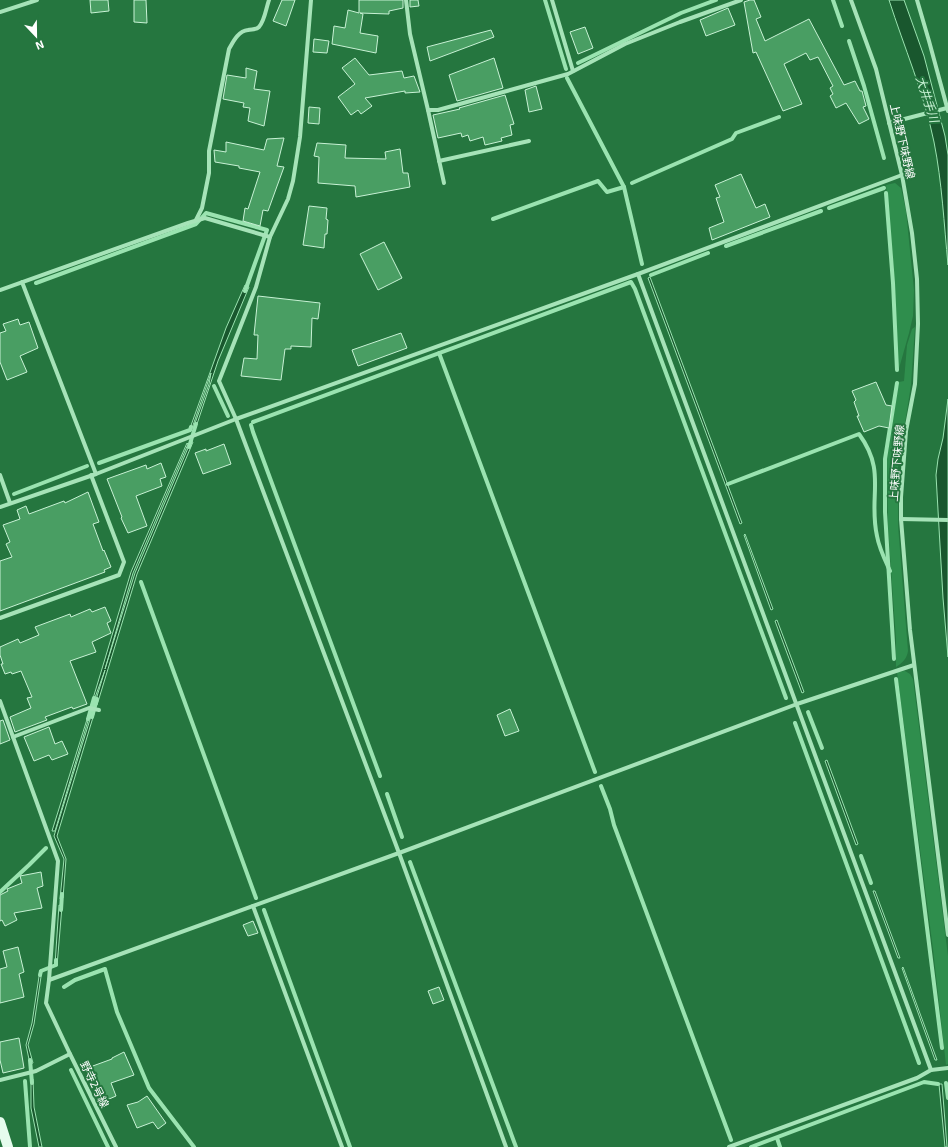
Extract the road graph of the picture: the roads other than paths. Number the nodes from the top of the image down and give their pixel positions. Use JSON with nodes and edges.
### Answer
{"nodes":[{"id":1,"x":37,"y":0,"type":"edge"},
{"id":2,"x":269,"y":0,"type":"edge"},
{"id":3,"x":311,"y":0,"type":"edge"},
{"id":4,"x":406,"y":0,"type":"edge"},
{"id":5,"x":552,"y":0,"type":"edge"},
{"id":6,"x":741,"y":0,"type":"edge"},
{"id":7,"x":851,"y":0,"type":"edge"},
{"id":8,"x":916,"y":0,"type":"edge"},
{"id":9,"x":0,"y":12,"type":"edge"},
{"id":10,"x":573,"y":71,"type":"junction"},
{"id":11,"x":428,"y":110,"type":"junction"},
{"id":12,"x":946,"y":110,"type":"edge"},
{"id":13,"x":890,"y":123,"type":"junction"},
{"id":14,"x":529,"y":141,"type":"dead end"},
{"id":15,"x":440,"y":161,"type":"junction"},
{"id":16,"x":902,"y":175,"type":"junction"},
{"id":17,"x":444,"y":183,"type":"dead end"},
{"id":18,"x":195,"y":221,"type":"junction"},
{"id":19,"x":270,"y":237,"type":"junction"},
{"id":20,"x":638,"y":274,"type":"junction"},
{"id":21,"x":22,"y":282,"type":"junction"},
{"id":22,"x":0,"y":290,"type":"edge"},
{"id":23,"x":236,"y":419,"type":"junction"},
{"id":24,"x":93,"y":474,"type":"junction"},
{"id":25,"x":0,"y":475,"type":"edge"},
{"id":26,"x":10,"y":503,"type":"junction"},
{"id":27,"x":0,"y":506,"type":"edge"},
{"id":28,"x":901,"y":519,"type":"junction"},
{"id":29,"x":948,"y":520,"type":"edge"},
{"id":30,"x":0,"y":618,"type":"edge"},
{"id":31,"x":914,"y":665,"type":"junction"},
{"id":32,"x":0,"y":701,"type":"edge"},
{"id":33,"x":797,"y":704,"type":"junction"},
{"id":34,"x":99,"y":710,"type":"dead end"},
{"id":35,"x":13,"y":737,"type":"junction"},
{"id":36,"x":398,"y":853,"type":"junction"},
{"id":37,"x":253,"y":906,"type":"junction"},
{"id":38,"x":948,"y":935,"type":"edge"},
{"id":39,"x":49,"y":980,"type":"junction"},
{"id":40,"x":70,"y":1054,"type":"junction"},
{"id":41,"x":948,"y":1068,"type":"edge"},
{"id":42,"x":931,"y":1070,"type":"junction"},
{"id":43,"x":0,"y":1080,"type":"edge"},
{"id":44,"x":0,"y":1122,"type":"edge"},
{"id":45,"x":8,"y":1147,"type":"edge"},
{"id":46,"x":116,"y":1147,"type":"edge"},
{"id":47,"x":342,"y":1147,"type":"edge"},
{"id":48,"x":506,"y":1147,"type":"edge"},
{"id":49,"x":730,"y":1147,"type":"edge"}],
"edges":[{"from":1,"to":9,"type":"street"},
{"from":2,"to":18,"type":"street"},
{"from":3,"to":19,"type":"street"},
{"from":4,"to":11,"type":"street"},
{"from":5,"to":10,"type":"street"},
{"from":6,"to":10,"type":"street"},
{"from":7,"to":13,"type":"street","name":"上味野下味野線"},
{"from":8,"to":12,"type":"street"},
{"from":10,"to":11,"type":"street"},
{"from":11,"to":15,"type":"street"},
{"from":12,"to":13,"type":"street"},
{"from":13,"to":16,"type":"street","name":"上味野下味野線"},
{"from":14,"to":15,"type":"street"},
{"from":15,"to":17,"type":"street"},
{"from":16,"to":20,"type":"street"},
{"from":16,"to":28,"type":"street","name":"上味野下味野線"},
{"from":18,"to":19,"type":"street"},
{"from":18,"to":21,"type":"street"},
{"from":19,"to":23,"type":"street"},
{"from":20,"to":23,"type":"street"},
{"from":20,"to":33,"type":"street"},
{"from":21,"to":22,"type":"street"},
{"from":21,"to":24,"type":"street"},
{"from":23,"to":24,"type":"street"},
{"from":23,"to":36,"type":"street"},
{"from":24,"to":26,"type":"street"},
{"from":24,"to":30,"type":"street"},
{"from":25,"to":26,"type":"street"},
{"from":26,"to":27,"type":"street"},
{"from":28,"to":29,"type":"street"},
{"from":28,"to":31,"type":"street","name":"上味野下味野線"},
{"from":31,"to":33,"type":"street"},
{"from":31,"to":38,"type":"street","name":"上味野下味野線"},
{"from":32,"to":35,"type":"street"},
{"from":33,"to":36,"type":"street"},
{"from":33,"to":42,"type":"street"},
{"from":34,"to":35,"type":"street"},
{"from":35,"to":39,"type":"street"},
{"from":36,"to":37,"type":"street"},
{"from":36,"to":48,"type":"street"},
{"from":37,"to":39,"type":"street"},
{"from":37,"to":47,"type":"street"},
{"from":39,"to":40,"type":"street"},
{"from":40,"to":43,"type":"street","name":"野寺2号線"},
{"from":40,"to":46,"type":"street","name":"野寺2号線"},
{"from":41,"to":42,"type":"street"},
{"from":42,"to":49,"type":"street"},
{"from":44,"to":45,"type":"main road"}]}
